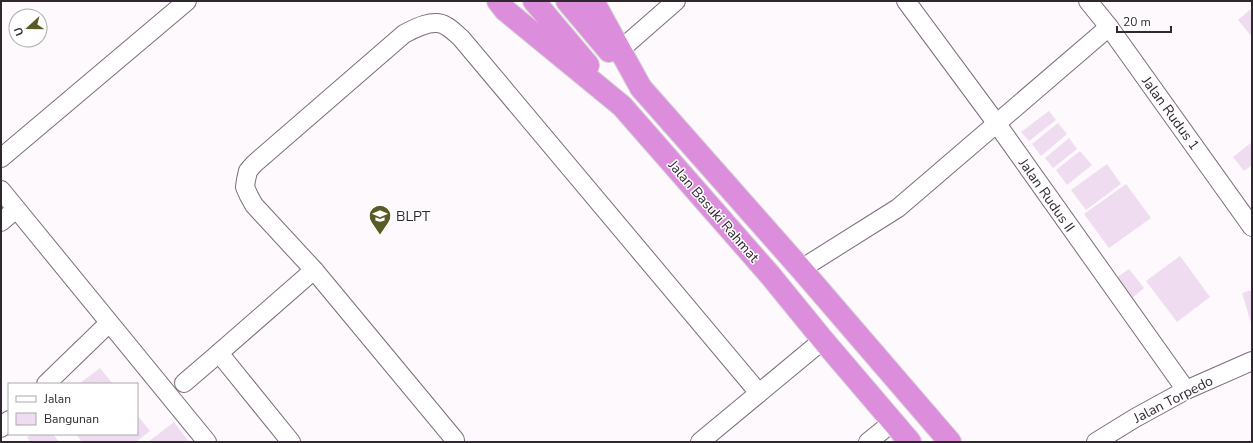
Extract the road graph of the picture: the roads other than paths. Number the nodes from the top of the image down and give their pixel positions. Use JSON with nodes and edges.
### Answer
{"nodes":[{"id":1,"x":187,"y":1,"type":"edge"},
{"id":2,"x":498,"y":1,"type":"edge"},
{"id":3,"x":534,"y":1,"type":"edge"},
{"id":4,"x":567,"y":1,"type":"edge"},
{"id":5,"x":593,"y":1,"type":"edge"},
{"id":6,"x":676,"y":1,"type":"edge"},
{"id":7,"x":906,"y":1,"type":"edge"},
{"id":8,"x":1088,"y":1,"type":"edge"},
{"id":9,"x":1109,"y":27,"type":"junction"},
{"id":10,"x":620,"y":50,"type":"junction"},
{"id":11,"x":641,"y":88,"type":"junction"},
{"id":12,"x":622,"y":106,"type":"junction"},
{"id":13,"x":997,"y":124,"type":"junction"},
{"id":14,"x":1,"y":158,"type":"edge"},
{"id":15,"x":1,"y":190,"type":"edge"},
{"id":16,"x":16,"y":209,"type":"junction"},
{"id":17,"x":1,"y":222,"type":"edge"},
{"id":18,"x":1252,"y":227,"type":"edge"},
{"id":19,"x":802,"y":269,"type":"junction"},
{"id":20,"x":314,"y":270,"type":"junction"},
{"id":21,"x":109,"y":322,"type":"junction"},
{"id":22,"x":823,"y":340,"type":"junction"},
{"id":23,"x":219,"y":353,"type":"junction"},
{"id":24,"x":1252,"y":361,"type":"edge"},
{"id":25,"x":47,"y":383,"type":"edge"},
{"id":26,"x":176,"y":390,"type":"junction"},
{"id":27,"x":1186,"y":390,"type":"junction"},
{"id":28,"x":759,"y":393,"type":"junction"},
{"id":29,"x":893,"y":422,"type":"junction"},
{"id":30,"x":1,"y":437,"type":"edge"},
{"id":31,"x":455,"y":440,"type":"dead end"},
{"id":32,"x":5,"y":442,"type":"edge"},
{"id":33,"x":208,"y":442,"type":"edge"},
{"id":34,"x":291,"y":442,"type":"edge"},
{"id":35,"x":700,"y":442,"type":"edge"},
{"id":36,"x":868,"y":442,"type":"edge"},
{"id":37,"x":910,"y":442,"type":"edge"},
{"id":38,"x":950,"y":442,"type":"edge"},
{"id":39,"x":1096,"y":442,"type":"edge"}],
"edges":[{"from":1,"to":14,"type":"street"},
{"from":2,"to":12,"type":"highway","name":"Jalan Basuki Rahmat"},
{"from":3,"to":12,"type":"highway"},
{"from":4,"to":11,"type":"highway"},
{"from":5,"to":10,"type":"highway","name":"Jalan Basuki Rahmat"},
{"from":6,"to":10,"type":"street"},
{"from":7,"to":13,"type":"street","name":"Jalan Rudus II"},
{"from":8,"to":9,"type":"street","name":"Jalan Rudus 1"},
{"from":9,"to":13,"type":"street"},
{"from":9,"to":18,"type":"street","name":"Jalan Rudus 1"},
{"from":10,"to":11,"type":"highway","name":"Jalan Basuki Rahmat"},
{"from":11,"to":19,"type":"highway","name":"Jalan Basuki Rahmat"},
{"from":12,"to":22,"type":"highway","name":"Jalan Basuki Rahmat"},
{"from":13,"to":19,"type":"street"},
{"from":13,"to":27,"type":"street","name":"Jalan Rudus II"},
{"from":15,"to":16,"type":"street"},
{"from":16,"to":17,"type":"street"},
{"from":16,"to":21,"type":"street"},
{"from":19,"to":38,"type":"highway","name":"Jalan Basuki Rahmat"},
{"from":20,"to":23,"type":"street"},
{"from":20,"to":28,"type":"street"},
{"from":20,"to":31,"type":"street"},
{"from":21,"to":25,"type":"street"},
{"from":21,"to":26,"type":"street"},
{"from":22,"to":28,"type":"street"},
{"from":22,"to":29,"type":"highway","name":"Jalan Basuki Rahmat"},
{"from":23,"to":26,"type":"street"},
{"from":23,"to":34,"type":"street"},
{"from":24,"to":27,"type":"street","name":"Jalan Torpedo"},
{"from":26,"to":33,"type":"street"},
{"from":27,"to":39,"type":"street","name":"Jalan Torpedo"},
{"from":28,"to":35,"type":"street"},
{"from":29,"to":36,"type":"street"},
{"from":29,"to":37,"type":"highway","name":"Jalan Basuki Rahmat"},
{"from":30,"to":32,"type":"street"}]}
